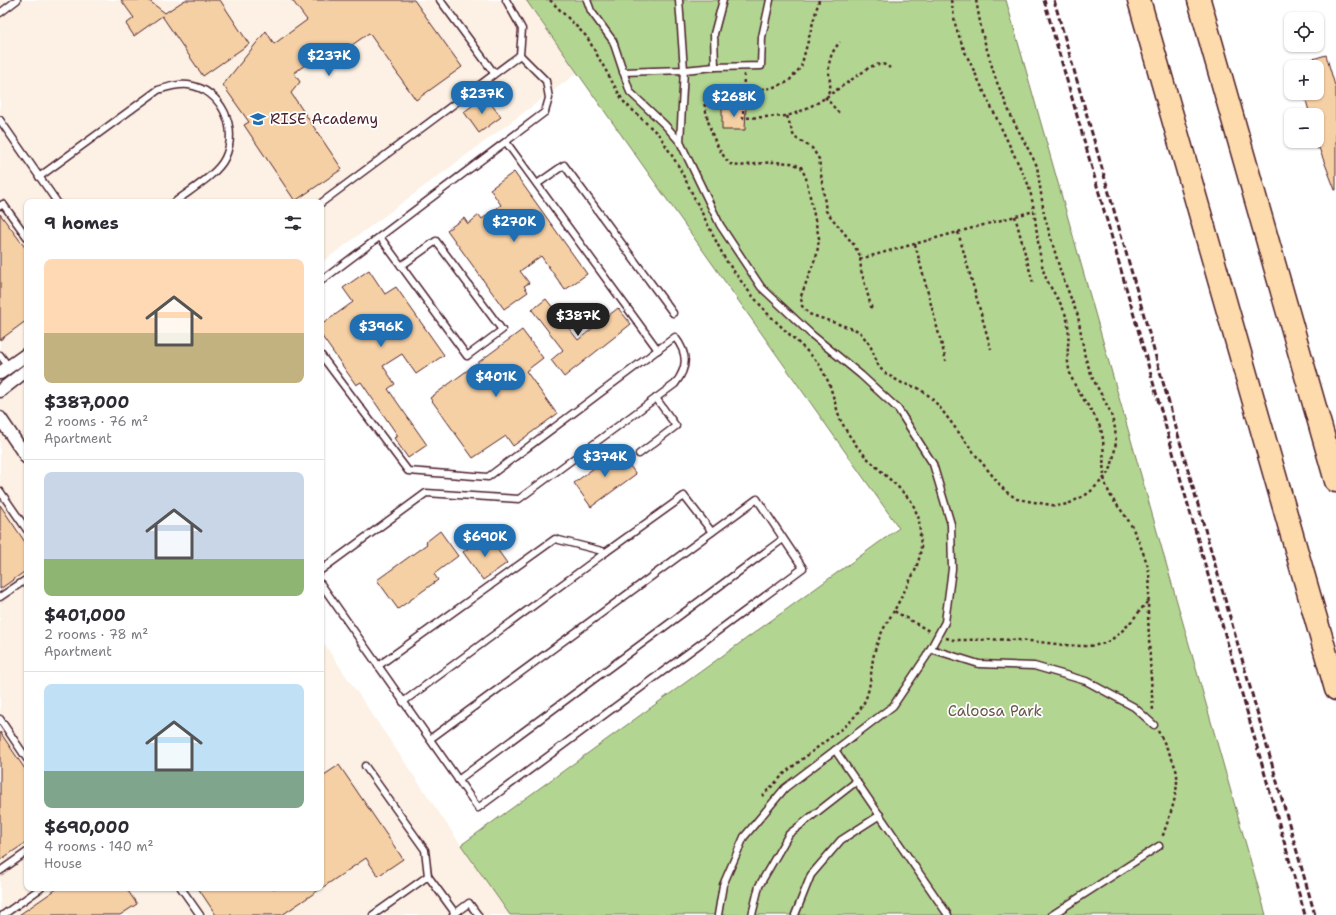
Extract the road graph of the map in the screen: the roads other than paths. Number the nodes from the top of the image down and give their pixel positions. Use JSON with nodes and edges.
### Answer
{"nodes":[{"id":1,"x":18,"y":0,"type":"edge"},
{"id":2,"x":440,"y":0,"type":"edge"},
{"id":3,"x":506,"y":0,"type":"edge"},
{"id":4,"x":587,"y":0,"type":"edge"},
{"id":5,"x":679,"y":0,"type":"edge"},
{"id":6,"x":723,"y":0,"type":"edge"},
{"id":7,"x":770,"y":0,"type":"edge"},
{"id":8,"x":1140,"y":0,"type":"edge"},
{"id":9,"x":1199,"y":0,"type":"edge"},
{"id":10,"x":0,"y":13,"type":"edge"},
{"id":11,"x":520,"y":55,"type":"junction"},
{"id":12,"x":715,"y":67,"type":"junction"},
{"id":13,"x":684,"y":70,"type":"junction"},
{"id":14,"x":623,"y":72,"type":"junction"},
{"id":15,"x":494,"y":73,"type":"junction"},
{"id":16,"x":0,"y":120,"type":"edge"},
{"id":17,"x":506,"y":142,"type":"junction"},
{"id":18,"x":680,"y":142,"type":"junction"},
{"id":19,"x":39,"y":177,"type":"junction"},
{"id":20,"x":537,"y":184,"type":"junction"},
{"id":21,"x":55,"y":199,"type":"edge"},
{"id":22,"x":179,"y":199,"type":"edge"},
{"id":23,"x":324,"y":201,"type":"edge"},
{"id":24,"x":0,"y":206,"type":"edge"},
{"id":25,"x":24,"y":233,"type":"edge"},
{"id":26,"x":380,"y":236,"type":"junction"},
{"id":27,"x":401,"y":266,"type":"junction"},
{"id":28,"x":324,"y":279,"type":"edge"},
{"id":29,"x":673,"y":313,"type":"dead end"},
{"id":30,"x":658,"y":350,"type":"junction"},
{"id":31,"x":0,"y":356,"type":"edge"},
{"id":32,"x":24,"y":356,"type":"edge"},
{"id":33,"x":324,"y":359,"type":"edge"},
{"id":34,"x":4,"y":370,"type":"edge"},
{"id":35,"x":24,"y":372,"type":"edge"},
{"id":36,"x":0,"y":390,"type":"edge"},
{"id":37,"x":656,"y":398,"type":"junction"},
{"id":38,"x":0,"y":418,"type":"edge"},
{"id":39,"x":24,"y":451,"type":"edge"},
{"id":40,"x":639,"y":454,"type":"dead end"},
{"id":41,"x":1336,"y":481,"type":"edge"},
{"id":42,"x":0,"y":491,"type":"edge"},
{"id":43,"x":24,"y":526,"type":"edge"},
{"id":44,"x":712,"y":532,"type":"junction"},
{"id":45,"x":783,"y":539,"type":"junction"},
{"id":46,"x":606,"y":552,"type":"junction"},
{"id":47,"x":324,"y":568,"type":"edge"},
{"id":48,"x":24,"y":581,"type":"edge"},
{"id":49,"x":324,"y":588,"type":"edge"},
{"id":50,"x":0,"y":597,"type":"edge"},
{"id":51,"x":931,"y":649,"type":"junction"},
{"id":52,"x":378,"y":666,"type":"junction"},
{"id":53,"x":1336,"y":689,"type":"edge"},
{"id":54,"x":403,"y":702,"type":"junction"},
{"id":55,"x":0,"y":719,"type":"edge"},
{"id":56,"x":1154,"y":725,"type":"road end"},
{"id":57,"x":430,"y":739,"type":"junction"},
{"id":58,"x":836,"y":750,"type":"junction"},
{"id":59,"x":24,"y":755,"type":"edge"},
{"id":60,"x":365,"y":766,"type":"dead end"},
{"id":61,"x":458,"y":780,"type":"junction"},
{"id":62,"x":857,"y":781,"type":"junction"},
{"id":63,"x":880,"y":815,"type":"junction"},
{"id":64,"x":1159,"y":846,"type":"road end"},
{"id":65,"x":24,"y":854,"type":"edge"},
{"id":66,"x":0,"y":871,"type":"edge"},
{"id":67,"x":428,"y":876,"type":"junction"},
{"id":68,"x":37,"y":891,"type":"edge"},
{"id":69,"x":183,"y":891,"type":"edge"},
{"id":70,"x":454,"y":914,"type":"edge"},
{"id":71,"x":3,"y":915,"type":"edge"},
{"id":72,"x":200,"y":915,"type":"edge"},
{"id":73,"x":373,"y":915,"type":"edge"},
{"id":74,"x":478,"y":915,"type":"edge"},
{"id":75,"x":718,"y":915,"type":"edge"},
{"id":76,"x":752,"y":915,"type":"edge"},
{"id":77,"x":795,"y":915,"type":"edge"},
{"id":78,"x":948,"y":915,"type":"edge"},
{"id":79,"x":1052,"y":915,"type":"edge"}],
"edges":[{"from":1,"to":10,"type":"lane"},
{"from":2,"to":15,"type":"lane"},
{"from":3,"to":11,"type":"lane"},
{"from":4,"to":14,"type":"lane"},
{"from":5,"to":13,"type":"lane"},
{"from":6,"to":12,"type":"lane"},
{"from":7,"to":12,"type":"lane"},
{"from":8,"to":53,"type":"highway"},
{"from":9,"to":41,"type":"highway"},
{"from":11,"to":15,"type":"lane"},
{"from":11,"to":17,"type":"lane"},
{"from":12,"to":13,"type":"lane"},
{"from":13,"to":14,"type":"lane"},
{"from":13,"to":18,"type":"lane"},
{"from":14,"to":18,"type":"lane"},
{"from":15,"to":23,"type":"lane"},
{"from":16,"to":19,"type":"lane"},
{"from":17,"to":20,"type":"lane"},
{"from":17,"to":26,"type":"lane"},
{"from":18,"to":51,"type":"lane"},
{"from":19,"to":21,"type":"lane"},
{"from":19,"to":22,"type":"lane"},
{"from":20,"to":29,"type":"lane"},
{"from":20,"to":30,"type":"lane"},
{"from":24,"to":25,"type":"lane"},
{"from":26,"to":27,"type":"lane"},
{"from":26,"to":28,"type":"lane"},
{"from":27,"to":27,"type":"lane"},
{"from":30,"to":33,"type":"lane"},
{"from":30,"to":37,"type":"lane"},
{"from":31,"to":34,"type":"lane"},
{"from":32,"to":34,"type":"street"},
{"from":35,"to":36,"type":"street"},
{"from":37,"to":40,"type":"lane"},
{"from":37,"to":47,"type":"lane"},
{"from":38,"to":39,"type":"street"},
{"from":42,"to":43,"type":"lane"},
{"from":44,"to":45,"type":"lane"},
{"from":44,"to":46,"type":"lane"},
{"from":44,"to":57,"type":"lane"},
{"from":45,"to":61,"type":"lane"},
{"from":45,"to":61,"type":"lane"},
{"from":46,"to":52,"type":"lane"},
{"from":46,"to":54,"type":"lane"},
{"from":48,"to":50,"type":"lane"},
{"from":49,"to":52,"type":"lane"},
{"from":51,"to":56,"type":"lane"},
{"from":51,"to":58,"type":"lane"},
{"from":52,"to":54,"type":"lane"},
{"from":54,"to":57,"type":"lane"},
{"from":55,"to":59,"type":"lane"},
{"from":57,"to":61,"type":"lane"},
{"from":58,"to":62,"type":"lane"},
{"from":58,"to":75,"type":"lane"},
{"from":60,"to":67,"type":"lane"},
{"from":62,"to":63,"type":"lane"},
{"from":62,"to":76,"type":"lane"},
{"from":63,"to":77,"type":"lane"},
{"from":63,"to":78,"type":"lane"},
{"from":64,"to":79,"type":"lane"},
{"from":65,"to":66,"type":"lane"},
{"from":67,"to":70,"type":"lane"},
{"from":67,"to":73,"type":"lane"},
{"from":68,"to":71,"type":"lane"},
{"from":69,"to":72,"type":"lane"},
{"from":70,"to":74,"type":"lane"}]}
